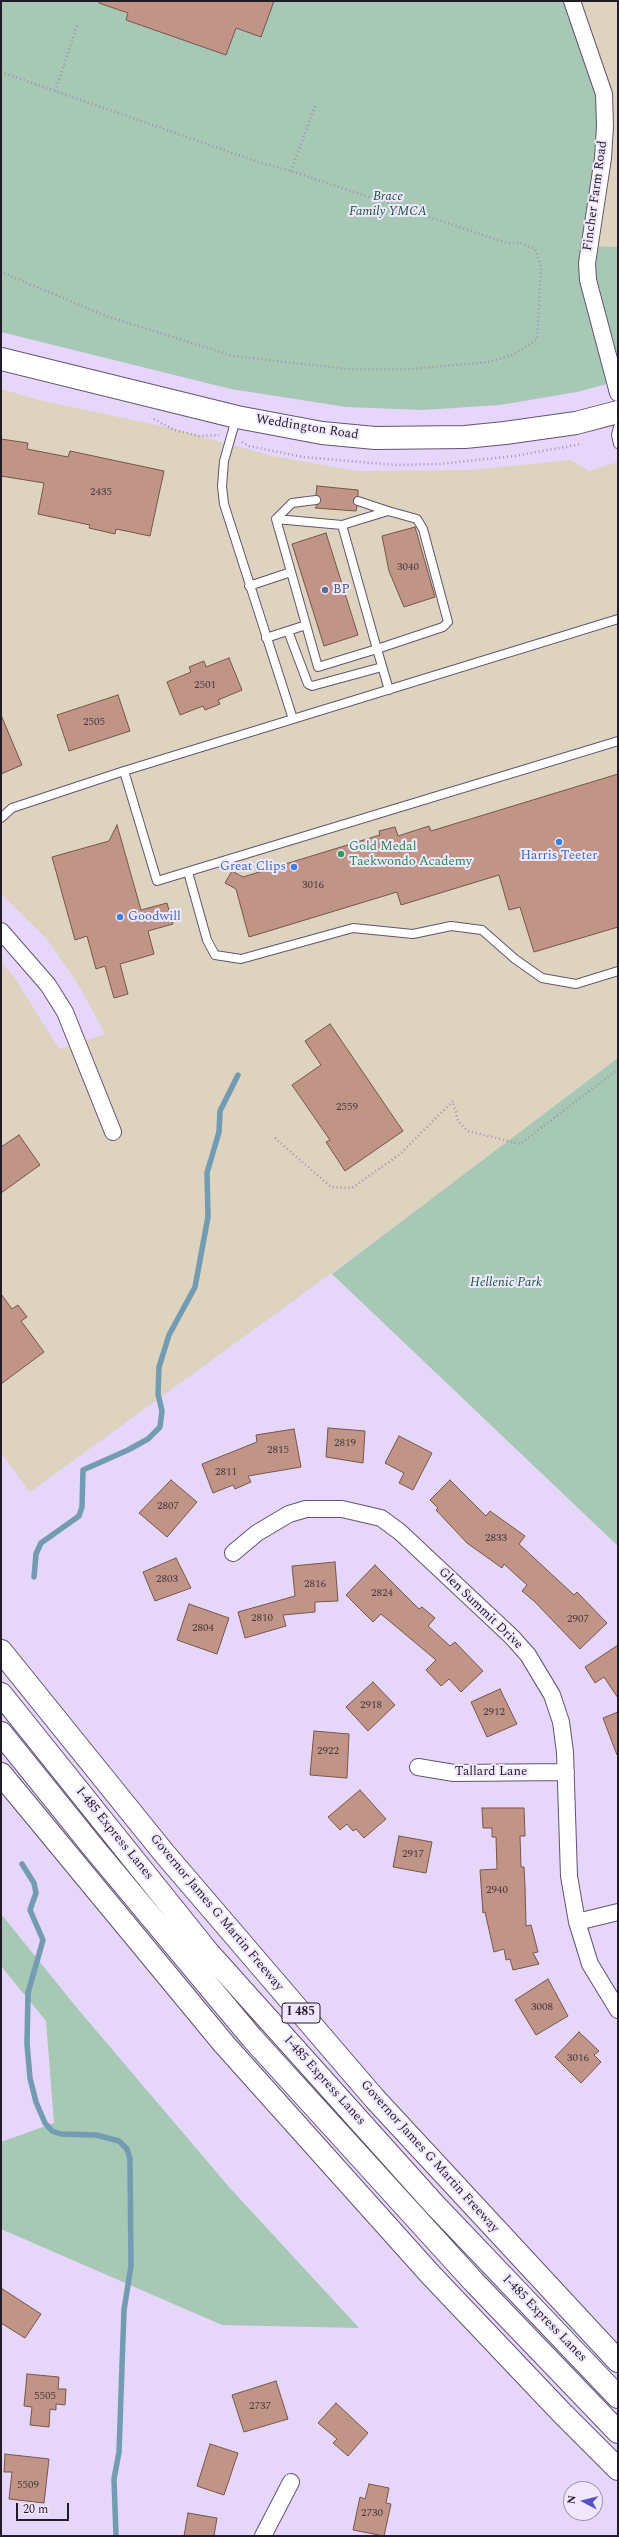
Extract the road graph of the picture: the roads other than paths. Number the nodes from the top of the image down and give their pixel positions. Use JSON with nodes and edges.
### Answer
{"nodes":[{"id":1,"x":572,"y":1,"type":"edge"},
{"id":2,"x":1,"y":359,"type":"edge"},
{"id":3,"x":618,"y":393,"type":"edge"},
{"id":4,"x":618,"y":412,"type":"edge"},
{"id":5,"x":237,"y":417,"type":"junction"},
{"id":6,"x":618,"y":427,"type":"edge"},
{"id":7,"x":618,"y":444,"type":"edge"},
{"id":8,"x":316,"y":500,"type":"dead end"},
{"id":9,"x":358,"y":501,"type":"dead end"},
{"id":10,"x":388,"y":511,"type":"junction"},
{"id":11,"x":276,"y":519,"type":"junction"},
{"id":12,"x":342,"y":524,"type":"junction"},
{"id":13,"x":291,"y":572,"type":"junction"},
{"id":14,"x":249,"y":586,"type":"junction"},
{"id":15,"x":618,"y":619,"type":"edge"},
{"id":16,"x":306,"y":625,"type":"junction"},
{"id":17,"x":288,"y":631,"type":"junction"},
{"id":18,"x":266,"y":638,"type":"junction"},
{"id":19,"x":377,"y":649,"type":"junction"},
{"id":20,"x":382,"y":667,"type":"junction"},
{"id":21,"x":389,"y":690,"type":"junction"},
{"id":22,"x":293,"y":719,"type":"junction"},
{"id":23,"x":618,"y":741,"type":"edge"},
{"id":24,"x":124,"y":771,"type":"junction"},
{"id":25,"x":1,"y":818,"type":"edge"},
{"id":26,"x":188,"y":872,"type":"junction"},
{"id":27,"x":1,"y":931,"type":"edge"},
{"id":28,"x":618,"y":971,"type":"edge"},
{"id":29,"x":113,"y":1132,"type":"dead end"},
{"id":30,"x":233,"y":1553,"type":"dead end"},
{"id":31,"x":1,"y":1651,"type":"edge"},
{"id":32,"x":1,"y":1694,"type":"edge"},
{"id":33,"x":1,"y":1734,"type":"edge"},
{"id":34,"x":418,"y":1767,"type":"dead end"},
{"id":35,"x":566,"y":1772,"type":"junction"},
{"id":36,"x":1,"y":1774,"type":"edge"},
{"id":37,"x":618,"y":1912,"type":"edge"},
{"id":38,"x":577,"y":1922,"type":"junction"},
{"id":39,"x":618,"y":2010,"type":"edge"},
{"id":40,"x":618,"y":2361,"type":"edge"},
{"id":41,"x":618,"y":2397,"type":"edge"},
{"id":42,"x":618,"y":2432,"type":"edge"},
{"id":43,"x":618,"y":2469,"type":"edge"},
{"id":44,"x":291,"y":2482,"type":"dead end"},
{"id":45,"x":263,"y":2536,"type":"edge"}],
"edges":[{"from":1,"to":3,"type":"street","name":"Fincher Farm Road"},
{"from":2,"to":5,"type":"main road","name":"Weddington Road"},
{"from":4,"to":5,"type":"main road","name":"Weddington Road"},
{"from":5,"to":14,"type":"lane"},
{"from":6,"to":7,"type":"lane"},
{"from":8,"to":11,"type":"lane"},
{"from":9,"to":10,"type":"lane"},
{"from":10,"to":12,"type":"lane"},
{"from":10,"to":19,"type":"lane"},
{"from":11,"to":12,"type":"lane"},
{"from":11,"to":13,"type":"lane"},
{"from":12,"to":19,"type":"lane"},
{"from":13,"to":14,"type":"lane"},
{"from":13,"to":16,"type":"lane"},
{"from":14,"to":18,"type":"lane"},
{"from":15,"to":21,"type":"lane"},
{"from":16,"to":17,"type":"lane"},
{"from":16,"to":19,"type":"lane"},
{"from":17,"to":18,"type":"lane"},
{"from":17,"to":20,"type":"lane"},
{"from":18,"to":22,"type":"lane"},
{"from":19,"to":20,"type":"lane"},
{"from":20,"to":21,"type":"lane"},
{"from":21,"to":22,"type":"lane"},
{"from":22,"to":24,"type":"lane"},
{"from":23,"to":26,"type":"lane"},
{"from":24,"to":25,"type":"lane"},
{"from":24,"to":26,"type":"lane"},
{"from":26,"to":28,"type":"lane"},
{"from":27,"to":29,"type":"street"},
{"from":30,"to":35,"type":"street","name":"Glen Summit Drive"},
{"from":31,"to":40,"type":"main road","name":"Governor James G Martin Freeway","number":"I 485"},
{"from":32,"to":41,"type":"main road","name":"I-485 Express Lanes","number":"I 485"},
{"from":33,"to":42,"type":"main road","name":"I-485 Express Lanes"},
{"from":34,"to":35,"type":"street","name":"Tallard Lane"},
{"from":35,"to":38,"type":"street","name":"Glen Summit Drive"},
{"from":36,"to":43,"type":"main road"},
{"from":37,"to":38,"type":"street"},
{"from":38,"to":39,"type":"street","name":"Glen Summit Drive"},
{"from":44,"to":45,"type":"street"}]}
